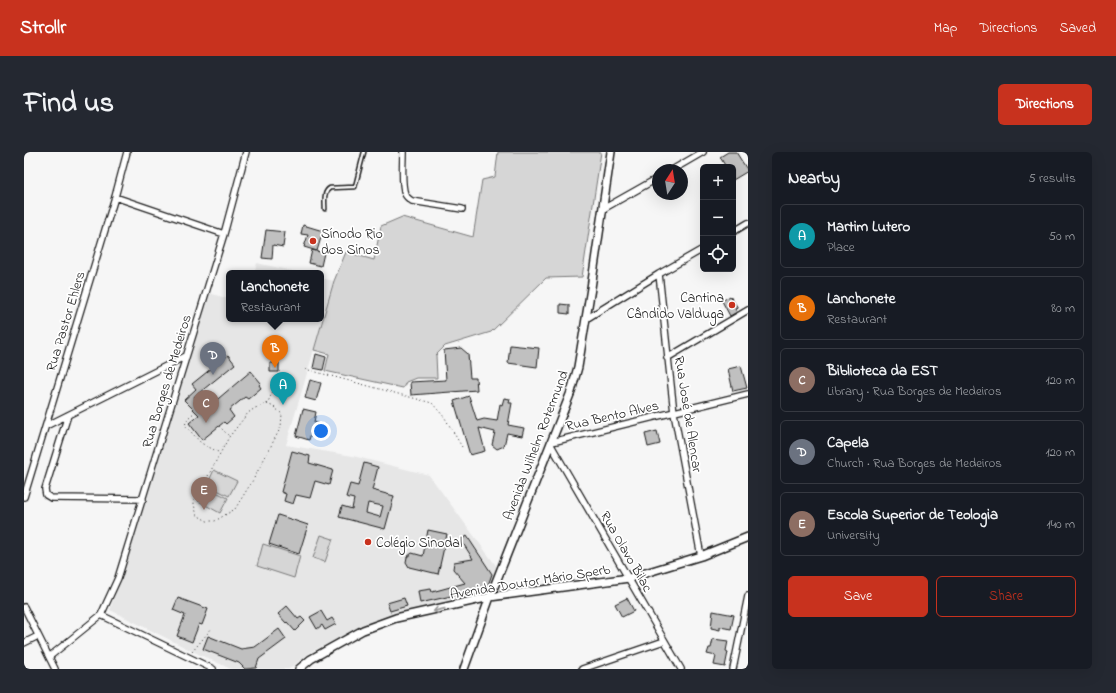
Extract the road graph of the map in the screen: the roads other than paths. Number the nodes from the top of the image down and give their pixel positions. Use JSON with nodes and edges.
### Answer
{"nodes":[{"id":1,"x":127,"y":152,"type":"edge"},
{"id":2,"x":246,"y":152,"type":"edge"},
{"id":3,"x":364,"y":152,"type":"edge"},
{"id":4,"x":403,"y":152,"type":"edge"},
{"id":5,"x":611,"y":152,"type":"edge"},
{"id":6,"x":703,"y":152,"type":"edge"},
{"id":7,"x":682,"y":164,"type":"edge"},
{"id":8,"x":652,"y":181,"type":"edge"},
{"id":9,"x":115,"y":197,"type":"junction"},
{"id":10,"x":325,"y":209,"type":"dead end"},
{"id":11,"x":462,"y":209,"type":"dead end"},
{"id":12,"x":603,"y":209,"type":"junction"},
{"id":13,"x":748,"y":223,"type":"edge"},
{"id":14,"x":736,"y":230,"type":"edge"},
{"id":15,"x":224,"y":234,"type":"junction"},
{"id":16,"x":700,"y":251,"type":"edge"},
{"id":17,"x":659,"y":274,"type":"junction"},
{"id":18,"x":748,"y":310,"type":"edge"},
{"id":19,"x":586,"y":319,"type":"junction"},
{"id":20,"x":186,"y":356,"type":"junction"},
{"id":21,"x":668,"y":358,"type":"junction"},
{"id":22,"x":748,"y":394,"type":"edge"},
{"id":23,"x":674,"y":413,"type":"junction"},
{"id":24,"x":68,"y":415,"type":"junction"},
{"id":25,"x":46,"y":426,"type":"junction"},
{"id":26,"x":552,"y":443,"type":"junction"},
{"id":27,"x":24,"y":497,"type":"edge"},
{"id":28,"x":143,"y":499,"type":"junction"},
{"id":29,"x":748,"y":537,"type":"edge"},
{"id":30,"x":701,"y":556,"type":"junction"},
{"id":31,"x":629,"y":578,"type":"junction"},
{"id":32,"x":748,"y":596,"type":"edge"},
{"id":33,"x":490,"y":598,"type":"junction"},
{"id":34,"x":24,"y":607,"type":"edge"},
{"id":35,"x":101,"y":615,"type":"junction"},
{"id":36,"x":38,"y":636,"type":"junction"},
{"id":37,"x":664,"y":641,"type":"junction"},
{"id":38,"x":24,"y":643,"type":"edge"},
{"id":39,"x":48,"y":657,"type":"junction"},
{"id":40,"x":55,"y":669,"type":"edge"},
{"id":41,"x":213,"y":669,"type":"edge"},
{"id":42,"x":299,"y":669,"type":"edge"},
{"id":43,"x":464,"y":669,"type":"edge"},
{"id":44,"x":582,"y":669,"type":"edge"},
{"id":45,"x":681,"y":669,"type":"edge"},
{"id":46,"x":733,"y":669,"type":"edge"}],
"edges":[{"from":1,"to":9,"type":"street","name":"Rua Pastor Ehlers"},
{"from":2,"to":15,"type":"street","name":"Rua Borges de Medeiros"},
{"from":3,"to":10,"type":"lane"},
{"from":4,"to":11,"type":"street"},
{"from":5,"to":12,"type":"street","name":"Avenida Wilhelm Rotermund"},
{"from":6,"to":7,"type":"street"},
{"from":8,"to":12,"type":"street"},
{"from":9,"to":15,"type":"street"},
{"from":9,"to":25,"type":"street","name":"Rua Pastor Ehlers"},
{"from":12,"to":19,"type":"street","name":"Avenida Wilhelm Rotermund"},
{"from":13,"to":14,"type":"street"},
{"from":15,"to":20,"type":"street","name":"Rua Borges de Medeiros"},
{"from":16,"to":17,"type":"street"},
{"from":17,"to":19,"type":"street"},
{"from":17,"to":21,"type":"street","name":"Rua José de Alencar"},
{"from":18,"to":21,"type":"street"},
{"from":19,"to":26,"type":"street","name":"Avenida Wilhelm Rotermund"},
{"from":20,"to":24,"type":"street"},
{"from":20,"to":28,"type":"street","name":"Rua Borges de Medeiros"},
{"from":21,"to":23,"type":"street","name":"Rua José de Alencar"},
{"from":22,"to":23,"type":"street","name":"Rua Bento Alves"},
{"from":23,"to":26,"type":"street","name":"Rua Bento Alves"},
{"from":23,"to":30,"type":"street","name":"Rua José de Alencar"},
{"from":24,"to":25,"type":"street"},
{"from":24,"to":28,"type":"street"},
{"from":25,"to":27,"type":"street","name":"Rua Pastor Ehlers"},
{"from":26,"to":31,"type":"street","name":"Rua Olavo Bilac"},
{"from":26,"to":33,"type":"street","name":"Avenida Wilhelm Rotermund"},
{"from":28,"to":35,"type":"street","name":"Rua Borges de Medeiros"},
{"from":29,"to":30,"type":"street","name":"Avenida Doutor Mário Sperb"},
{"from":30,"to":31,"type":"street","name":"Avenida Doutor Mário Sperb"},
{"from":31,"to":33,"type":"street","name":"Avenida Doutor Mário Sperb"},
{"from":31,"to":37,"type":"street","name":"Rua Olavo Bilac"},
{"from":32,"to":46,"type":"street"},
{"from":33,"to":42,"type":"street","name":"Avenida Doutor Mário Sperb","one_way":true},
{"from":33,"to":43,"type":"street","name":"Avenida Wilhelm Rotermund"},
{"from":34,"to":36,"type":"street"},
{"from":35,"to":39,"type":"street"},
{"from":35,"to":41,"type":"street"},
{"from":36,"to":38,"type":"street"},
{"from":36,"to":39,"type":"street"},
{"from":37,"to":44,"type":"street"},
{"from":37,"to":45,"type":"street","name":"Rua Olavo Bilac"},
{"from":39,"to":40,"type":"street"}]}
